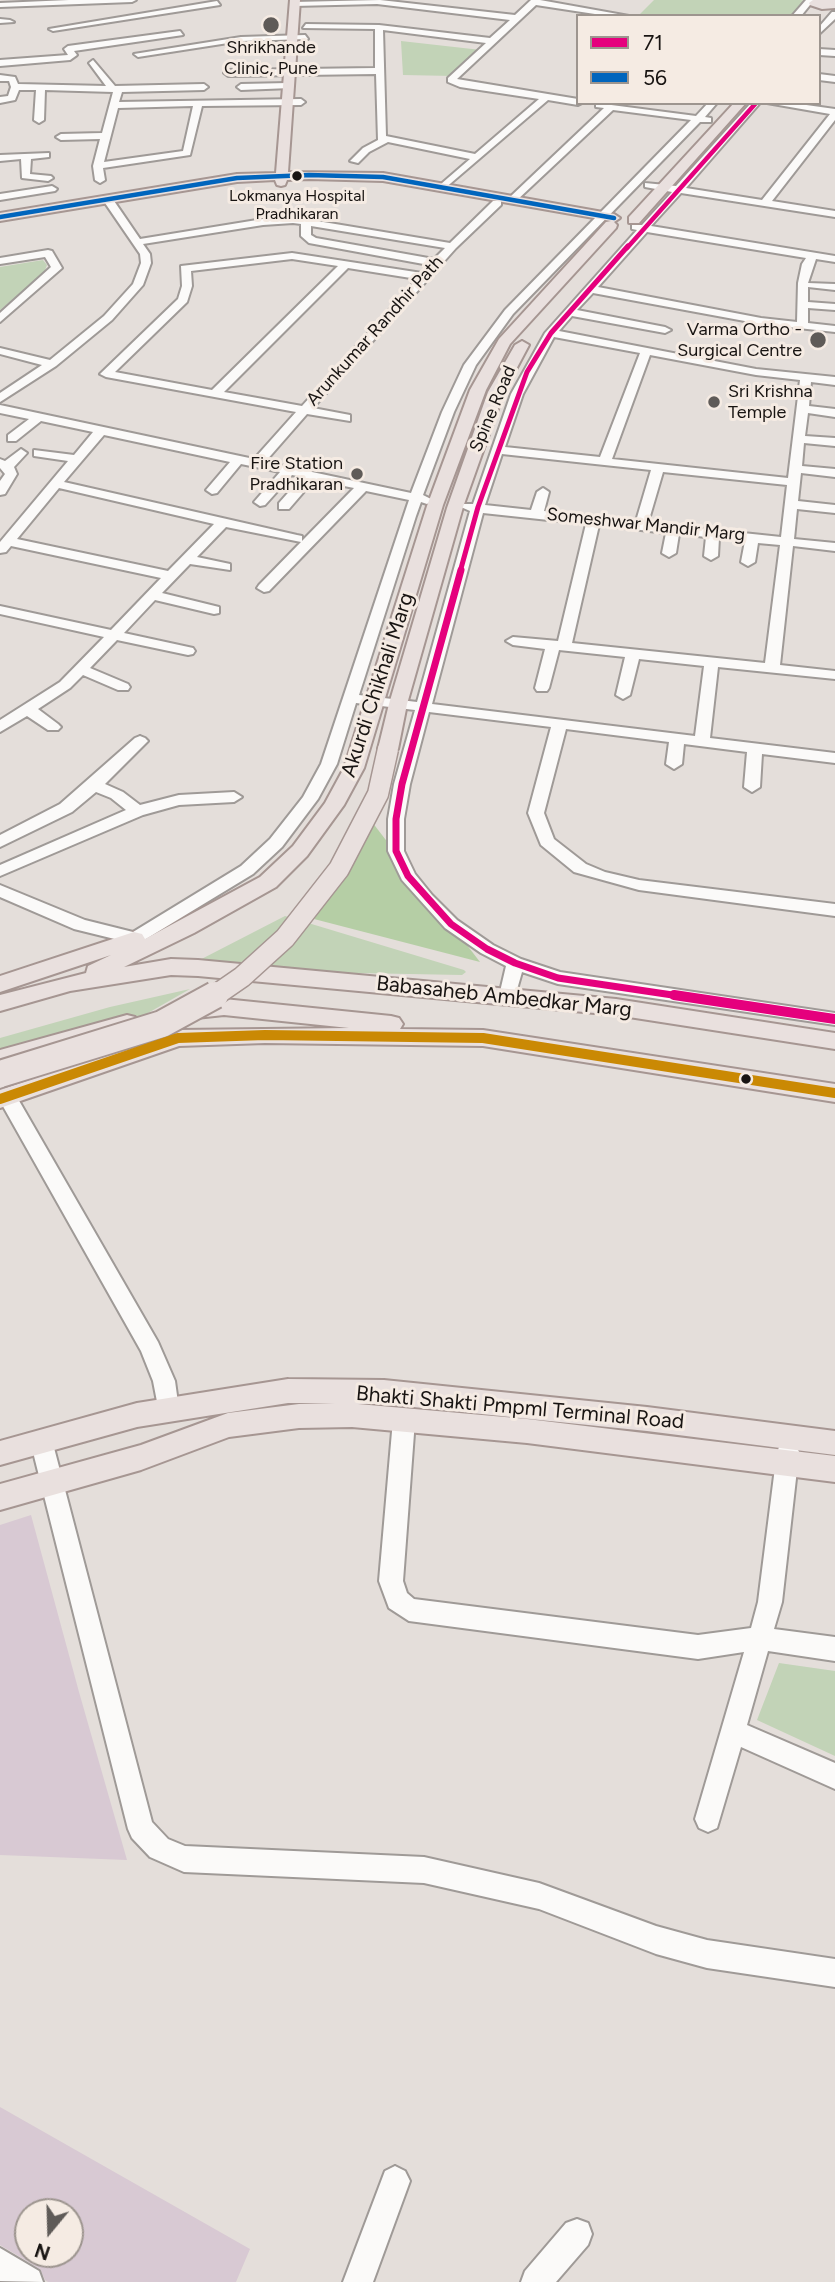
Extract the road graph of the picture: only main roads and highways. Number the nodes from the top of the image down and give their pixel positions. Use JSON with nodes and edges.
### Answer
{"nodes":[{"id":1,"x":295,"y":2,"type":"edge"},
{"id":2,"x":307,"y":2,"type":"edge"},
{"id":3,"x":823,"y":3,"type":"edge"},
{"id":4,"x":809,"y":14,"type":"edge"},
{"id":5,"x":303,"y":71,"type":"road end"},
{"id":6,"x":722,"y":105,"type":"edge"},
{"id":7,"x":738,"y":105,"type":"edge"},
{"id":8,"x":297,"y":173,"type":"junction"},
{"id":9,"x":281,"y":179,"type":"junction"},
{"id":10,"x":110,"y":203,"type":"junction"},
{"id":11,"x":0,"y":217,"type":"edge"},
{"id":12,"x":623,"y":222,"type":"junction"},
{"id":13,"x":0,"y":224,"type":"edge"},
{"id":14,"x":436,"y":504,"type":"junction"},
{"id":15,"x":456,"y":506,"type":"junction"},
{"id":16,"x":143,"y":942,"type":"junction"},
{"id":17,"x":237,"y":974,"type":"junction"},
{"id":18,"x":0,"y":984,"type":"edge"},
{"id":19,"x":71,"y":984,"type":"junction"},
{"id":20,"x":0,"y":1003,"type":"edge"},
{"id":21,"x":0,"y":1020,"type":"edge"},
{"id":22,"x":483,"y":1038,"type":"junction"},
{"id":23,"x":835,"y":1041,"type":"edge"},
{"id":24,"x":0,"y":1058,"type":"edge"},
{"id":25,"x":2,"y":1090,"type":"edge"},
{"id":26,"x":835,"y":1093,"type":"edge"},
{"id":27,"x":835,"y":1443,"type":"edge"},
{"id":28,"x":789,"y":1450,"type":"junction"},
{"id":29,"x":0,"y":1453,"type":"edge"},
{"id":30,"x":835,"y":1469,"type":"edge"},
{"id":31,"x":0,"y":1497,"type":"edge"}],
"edges":[{"from":1,"to":9,"type":"main road"},
{"from":2,"to":5,"type":"main road"},
{"from":3,"to":4,"type":"main road"},
{"from":6,"to":12,"type":"main road","name":"Akurdi Chikhali Marg"},
{"from":7,"to":12,"type":"main road","name":"Akurdi Chikhali Marg"},
{"from":8,"to":9,"type":"main road"},
{"from":8,"to":12,"type":"main road"},
{"from":8,"to":12,"type":"main road"},
{"from":9,"to":10,"type":"main road"},
{"from":10,"to":11,"type":"main road"},
{"from":10,"to":13,"type":"main road"},
{"from":12,"to":14,"type":"main road","name":"Akurdi Chikhali Marg"},
{"from":12,"to":15,"type":"main road","name":"Spine Road"},
{"from":14,"to":15,"type":"main road"},
{"from":14,"to":16,"type":"main road","name":"Akurdi Chikhali Marg"},
{"from":15,"to":25,"type":"main road","name":"Akurdi Chikhali Marg","bridge":true},
{"from":16,"to":18,"type":"main road","name":"Akurdi Chikhali Marg"},
{"from":16,"to":19,"type":"main road"},
{"from":17,"to":19,"type":"main road","name":"Babasaheb Ambedkar Marg"},
{"from":17,"to":21,"type":"main road"},
{"from":17,"to":23,"type":"main road","name":"Babasaheb Ambedkar Marg"},
{"from":19,"to":20,"type":"main road"},
{"from":22,"to":24,"type":"main road"},
{"from":22,"to":25,"type":"main road","name":"Babasaheb Ambedkar Marg"},
{"from":22,"to":26,"type":"main road","name":"Babasaheb Ambedkar Marg"},
{"from":27,"to":28,"type":"main road","name":"Bhakti Shakti Pmpml Terminal Road"},
{"from":28,"to":29,"type":"main road","name":"Bhakti Shakti Pmpml Terminal Road"},
{"from":28,"to":30,"type":"main road"},
{"from":28,"to":31,"type":"main road"}]}
